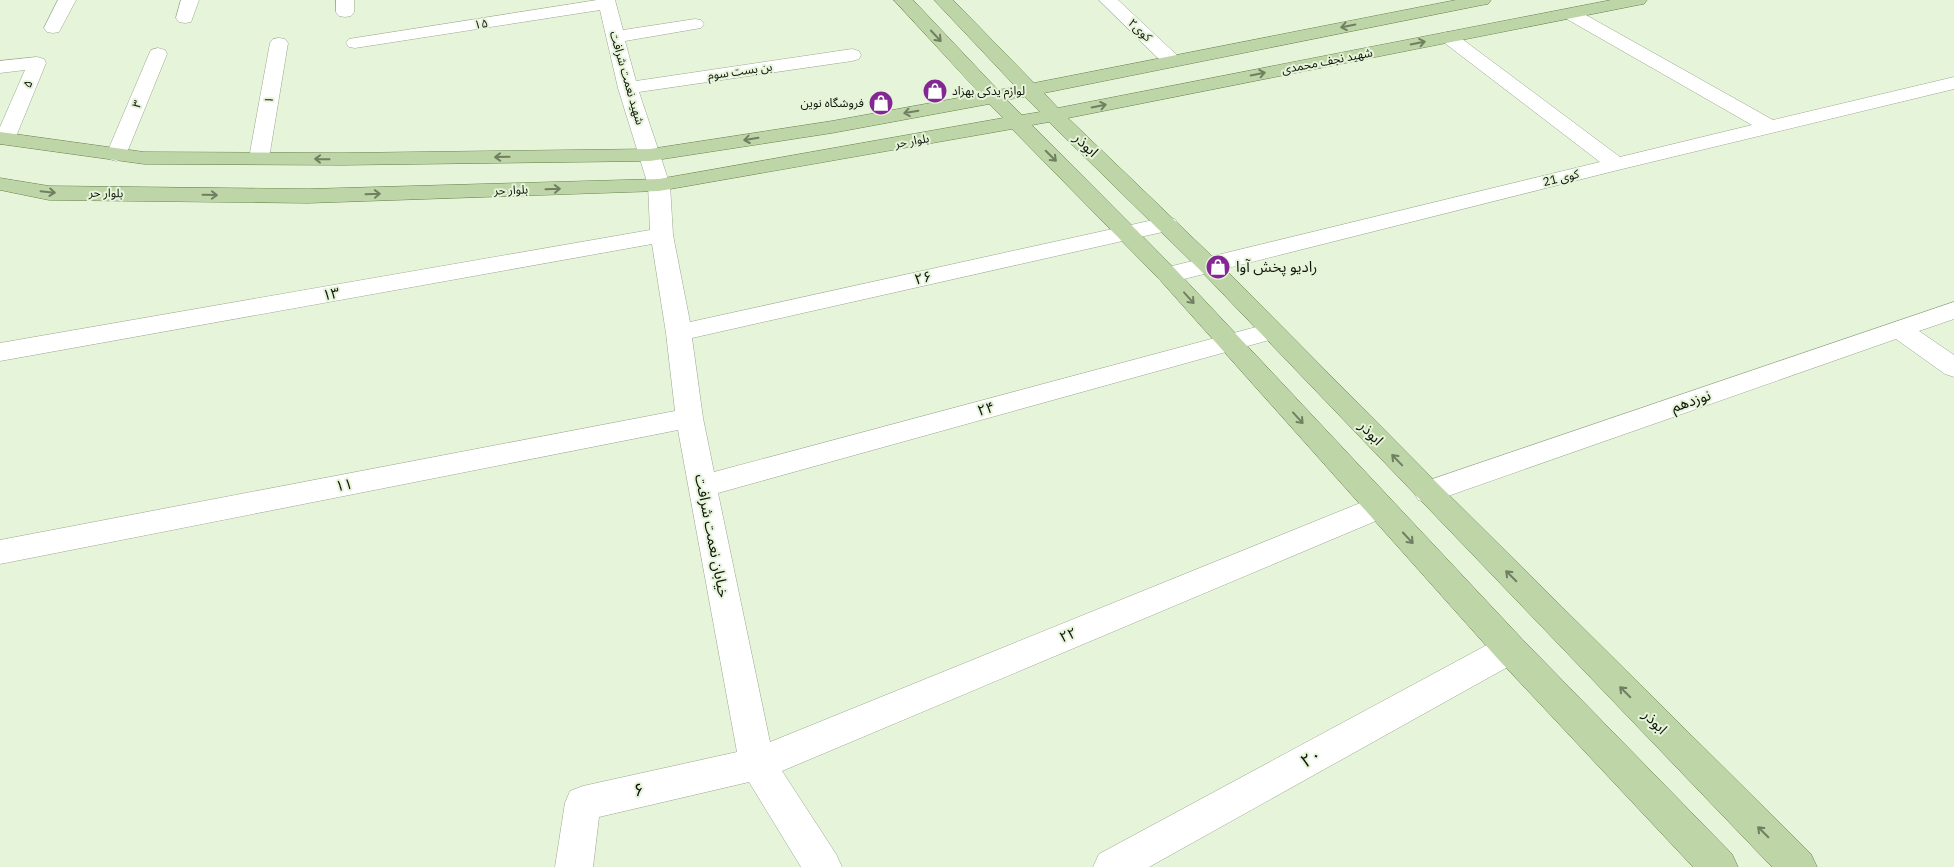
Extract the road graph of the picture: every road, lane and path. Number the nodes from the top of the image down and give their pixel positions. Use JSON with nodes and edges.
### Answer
{"nodes":[{"id":1,"x":67,"y":0,"type":"edge"},
{"id":2,"x":190,"y":0,"type":"edge"},
{"id":3,"x":903,"y":0,"type":"edge"},
{"id":4,"x":943,"y":0,"type":"edge"},
{"id":5,"x":1108,"y":0,"type":"edge"},
{"id":6,"x":1482,"y":0,"type":"edge"},
{"id":7,"x":1550,"y":0,"type":"edge"},
{"id":8,"x":1638,"y":0,"type":"edge"},
{"id":9,"x":607,"y":2,"type":"edge"},
{"id":10,"x":1571,"y":14,"type":"junction"},
{"id":11,"x":185,"y":18,"type":"dead end"},
{"id":12,"x":695,"y":24,"type":"dead end"},
{"id":13,"x":53,"y":28,"type":"dead end"},
{"id":14,"x":615,"y":36,"type":"junction"},
{"id":15,"x":1448,"y":37,"type":"junction"},
{"id":16,"x":279,"y":43,"type":"dead end"},
{"id":17,"x":355,"y":43,"type":"dead end"},
{"id":18,"x":158,"y":54,"type":"dead end"},
{"id":19,"x":852,"y":55,"type":"dead end"},
{"id":20,"x":1172,"y":61,"type":"junction"},
{"id":21,"x":0,"y":68,"type":"edge"},
{"id":22,"x":1954,"y":83,"type":"edge"},
{"id":23,"x":628,"y":88,"type":"junction"},
{"id":24,"x":1030,"y":89,"type":"junction"},
{"id":25,"x":994,"y":97,"type":"junction"},
{"id":26,"x":1054,"y":114,"type":"junction"},
{"id":27,"x":1017,"y":122,"type":"junction"},
{"id":28,"x":1772,"y":128,"type":"junction"},
{"id":29,"x":2,"y":139,"type":"edge"},
{"id":30,"x":116,"y":155,"type":"junction"},
{"id":31,"x":650,"y":155,"type":"junction"},
{"id":32,"x":259,"y":158,"type":"junction"},
{"id":33,"x":1616,"y":164,"type":"junction"},
{"id":34,"x":0,"y":184,"type":"edge"},
{"id":35,"x":659,"y":185,"type":"junction"},
{"id":36,"x":1167,"y":224,"type":"junction"},
{"id":37,"x":1127,"y":232,"type":"junction"},
{"id":38,"x":662,"y":235,"type":"junction"},
{"id":39,"x":1209,"y":266,"type":"junction"},
{"id":40,"x":1168,"y":275,"type":"junction"},
{"id":41,"x":1954,"y":310,"type":"edge"},
{"id":42,"x":1899,"y":329,"type":"junction"},
{"id":43,"x":1271,"y":331,"type":"junction"},
{"id":44,"x":679,"y":333,"type":"junction"},
{"id":45,"x":1230,"y":342,"type":"junction"},
{"id":46,"x":0,"y":352,"type":"edge"},
{"id":47,"x":1954,"y":368,"type":"edge"},
{"id":48,"x":689,"y":418,"type":"junction"},
{"id":49,"x":702,"y":486,"type":"junction"},
{"id":50,"x":1428,"y":492,"type":"junction"},
{"id":51,"x":1380,"y":507,"type":"junction"},
{"id":52,"x":0,"y":552,"type":"edge"},
{"id":53,"x":1510,"y":648,"type":"junction"},
{"id":54,"x":757,"y":764,"type":"junction"},
{"id":55,"x":574,"y":867,"type":"edge"},
{"id":56,"x":823,"y":867,"type":"edge"},
{"id":57,"x":1112,"y":867,"type":"edge"},
{"id":58,"x":1719,"y":867,"type":"edge"},
{"id":59,"x":1798,"y":867,"type":"edge"}],
"edges":[{"from":1,"to":13,"type":"street"},
{"from":2,"to":11,"type":"street"},
{"from":3,"to":25,"type":"main road","one_way":true},
{"from":4,"to":24,"type":"main road","name":"ابوذر"},
{"from":5,"to":20,"type":"street","name":"کوی۲"},
{"from":6,"to":20,"type":"main road","one_way":true},
{"from":7,"to":10,"type":"main road"},
{"from":8,"to":10,"type":"main road","name":"شهید نجف محمدی"},
{"from":9,"to":14,"type":"street","name":"شهید نعمت شرافت"},
{"from":9,"to":17,"type":"street","name":"۱۵"},
{"from":10,"to":15,"type":"main road","name":"شهید نجف محمدی"},
{"from":10,"to":28,"type":"street"},
{"from":12,"to":14,"type":"street"},
{"from":14,"to":23,"type":"street","name":"شهید نعمت شرافت"},
{"from":26,"to":15,"type":"main road","name":"شهید نجف محمدی","one_way":true},
{"from":15,"to":33,"type":"street"},
{"from":16,"to":32,"type":"street","name":"۱"},
{"from":18,"to":30,"type":"street","name":"۳"},
{"from":19,"to":23,"type":"street","name":"بن بست سوم"},
{"from":20,"to":24,"type":"main road"},
{"from":21,"to":29,"type":"street","name":"۵"},
{"from":22,"to":28,"type":"street","name":"کوی 21"},
{"from":23,"to":31,"type":"street","name":"شهید نعمت شرافت"},
{"from":24,"to":25,"type":"main road"},
{"from":24,"to":26,"type":"main road","name":"ابوذر"},
{"from":25,"to":27,"type":"main road"},
{"from":25,"to":31,"type":"main road","name":"بلوار حر","one_way":true},
{"from":26,"to":27,"type":"main road","name":"شهید نجف محمدی"},
{"from":26,"to":36,"type":"main road","name":"ابوذر"},
{"from":27,"to":35,"type":"main road","name":"بلوار حر"},
{"from":27,"to":37,"type":"main road","one_way":true},
{"from":28,"to":33,"type":"street","name":"کوی 21"},
{"from":29,"to":30,"type":"main road","name":"بلوار حر"},
{"from":30,"to":32,"type":"main road","name":"بلوار حر"},
{"from":31,"to":32,"type":"main road","name":"بلوار حر","one_way":true},
{"from":31,"to":35,"type":"street","name":"شهید نعمت شرافت"},
{"from":33,"to":39,"type":"street","name":"کوی 21"},
{"from":34,"to":35,"type":"main road","name":"بلوار حر","one_way":true},
{"from":35,"to":38,"type":"street","name":"خیابان نعمت شرافت"},
{"from":36,"to":37,"type":"street","name":"۲۶"},
{"from":36,"to":39,"type":"main road","name":"ابوذر"},
{"from":37,"to":40,"type":"main road"},
{"from":37,"to":44,"type":"street","name":"۲۶"},
{"from":38,"to":44,"type":"street","name":"خیابان نعمت شرافت"},
{"from":38,"to":46,"type":"street","name":"۱۳"},
{"from":39,"to":40,"type":"street","name":"کوی 21"},
{"from":39,"to":43,"type":"main road","name":"ابوذر"},
{"from":40,"to":45,"type":"main road","one_way":true},
{"from":41,"to":42,"type":"street","name":"نوزدهم"},
{"from":42,"to":47,"type":"street"},
{"from":42,"to":50,"type":"street","name":"نوزدهم"},
{"from":43,"to":45,"type":"street","name":"۲۴"},
{"from":50,"to":43,"type":"main road","name":"ابوذر","one_way":true},
{"from":44,"to":48,"type":"street","name":"خیابان نعمت شرافت"},
{"from":45,"to":49,"type":"street","name":"۲۴"},
{"from":45,"to":51,"type":"main road","one_way":true},
{"from":48,"to":49,"type":"street","name":"خیابان نعمت شرافت"},
{"from":48,"to":52,"type":"street","name":"۱۱"},
{"from":49,"to":54,"type":"street","name":"خیابان نعمت شرافت"},
{"from":59,"to":50,"type":"main road","name":"ابوذر","one_way":true},
{"from":51,"to":53,"type":"main road","one_way":true},
{"from":51,"to":54,"type":"street","name":"۲۲"},
{"from":53,"to":57,"type":"street","name":"۲۰"},
{"from":53,"to":58,"type":"main road"},
{"from":54,"to":55,"type":"street","name":"۶"},
{"from":54,"to":56,"type":"street","name":"خیابان نعمت شرافت"}]}
